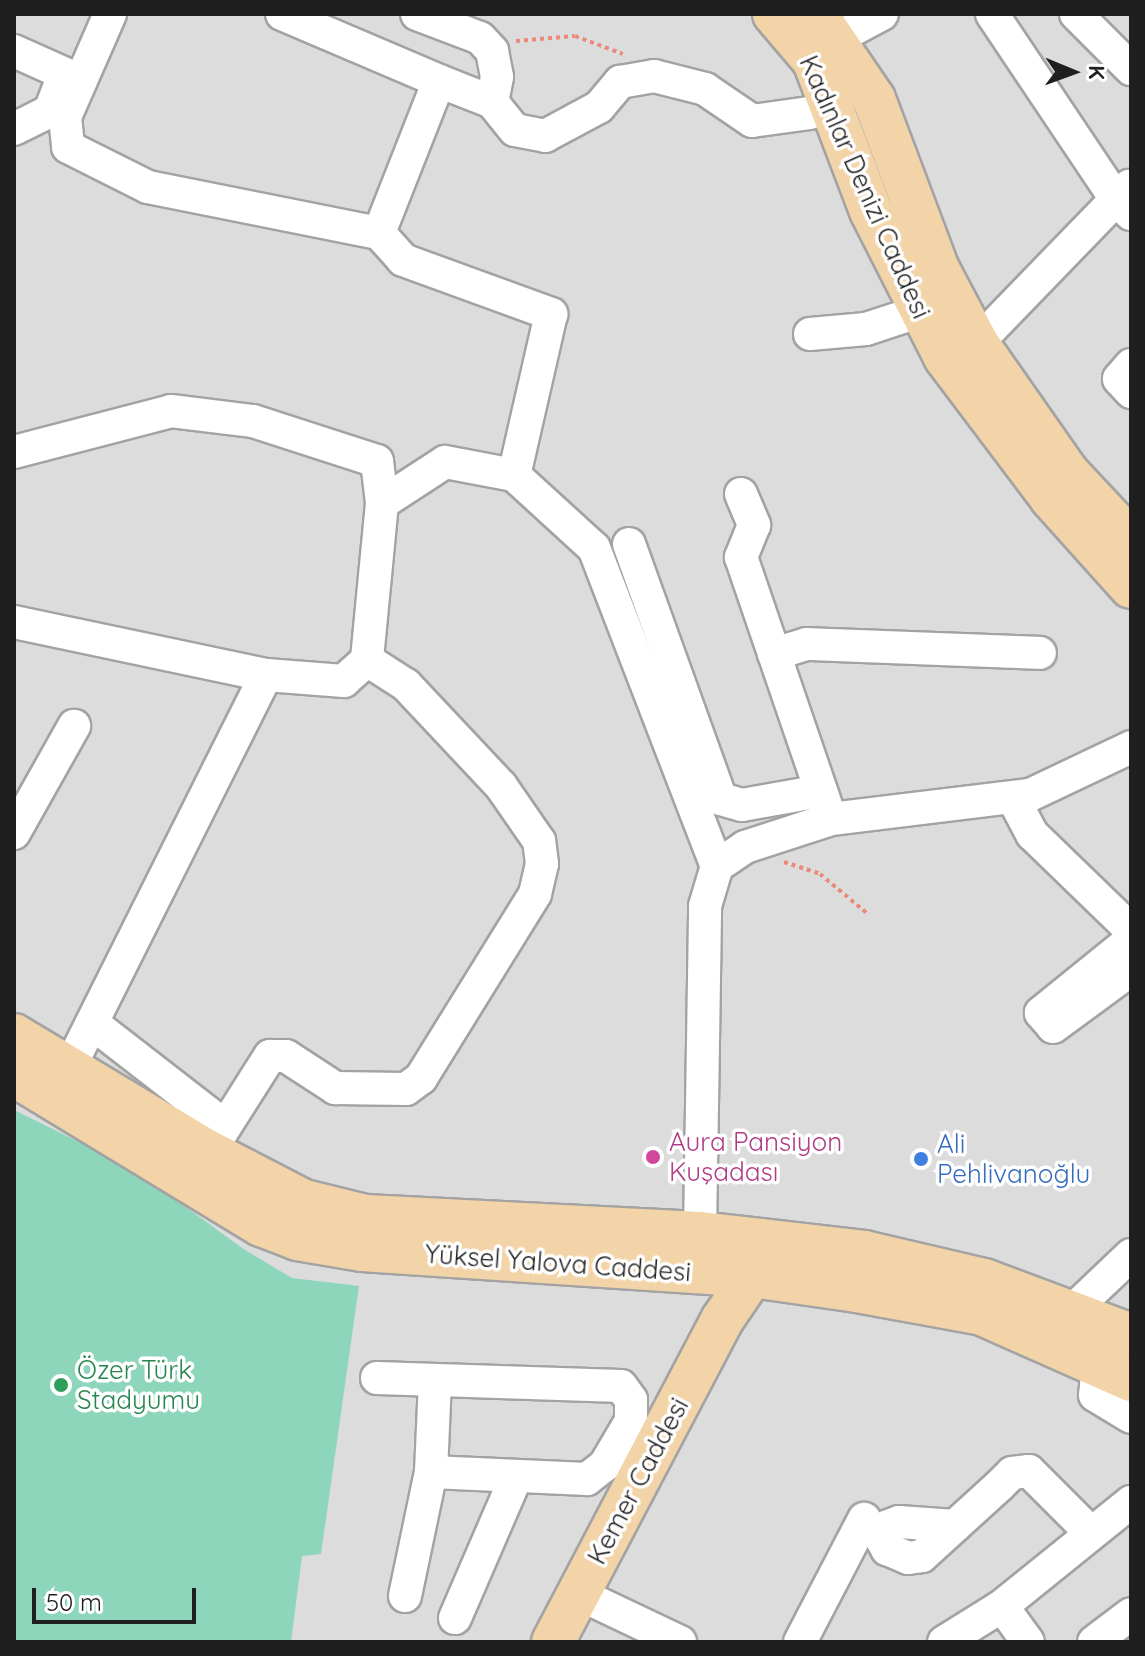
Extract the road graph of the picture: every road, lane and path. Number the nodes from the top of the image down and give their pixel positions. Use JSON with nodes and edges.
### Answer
{"nodes":[{"id":1,"x":86,"y":14,"type":"edge"},
{"id":2,"x":110,"y":14,"type":"edge"},
{"id":3,"x":282,"y":14,"type":"edge"},
{"id":4,"x":417,"y":14,"type":"edge"},
{"id":5,"x":774,"y":14,"type":"edge"},
{"id":6,"x":882,"y":14,"type":"edge"},
{"id":7,"x":992,"y":14,"type":"edge"},
{"id":8,"x":1076,"y":14,"type":"edge"},
{"id":9,"x":826,"y":27,"type":"edge"},
{"id":10,"x":14,"y":51,"type":"edge"},
{"id":11,"x":492,"y":51,"type":"junction"},
{"id":12,"x":1131,"y":69,"type":"edge"},
{"id":13,"x":654,"y":76,"type":"junction"},
{"id":14,"x":73,"y":77,"type":"junction"},
{"id":15,"x":439,"y":81,"type":"junction"},
{"id":16,"x":492,"y":102,"type":"junction"},
{"id":17,"x":810,"y":113,"type":"dead end"},
{"id":18,"x":14,"y":129,"type":"edge"},
{"id":19,"x":1126,"y":200,"type":"edge"},
{"id":20,"x":379,"y":233,"type":"junction"},
{"id":21,"x":918,"y":312,"type":"junction"},
{"id":22,"x":810,"y":334,"type":"dead end"},
{"id":23,"x":977,"y":343,"type":"junction"},
{"id":24,"x":1131,"y":365,"type":"edge"},
{"id":25,"x":1131,"y":392,"type":"edge"},
{"id":26,"x":14,"y":452,"type":"edge"},
{"id":27,"x":514,"y":475,"type":"junction"},
{"id":28,"x":741,"y":494,"type":"dead end"},
{"id":29,"x":382,"y":503,"type":"junction"},
{"id":30,"x":1131,"y":540,"type":"edge"},
{"id":31,"x":629,"y":544,"type":"dead end"},
{"id":32,"x":1131,"y":587,"type":"edge"},
{"id":33,"x":14,"y":622,"type":"edge"},
{"id":34,"x":1040,"y":653,"type":"dead end"},
{"id":35,"x":774,"y":654,"type":"junction"},
{"id":36,"x":367,"y":660,"type":"junction"},
{"id":37,"x":266,"y":675,"type":"junction"},
{"id":38,"x":74,"y":726,"type":"dead end"},
{"id":39,"x":1131,"y":747,"type":"edge"},
{"id":40,"x":1013,"y":798,"type":"junction"},
{"id":41,"x":826,"y":805,"type":"junction"},
{"id":42,"x":14,"y":833,"type":"edge"},
{"id":43,"x":745,"y":847,"type":"junction"},
{"id":44,"x":717,"y":866,"type":"junction"},
{"id":45,"x":869,"y":915,"type":"dead end"},
{"id":46,"x":1131,"y":930,"type":"edge"},
{"id":47,"x":1131,"y":940,"type":"edge"},
{"id":48,"x":1131,"y":970,"type":"edge"},
{"id":49,"x":92,"y":1023,"type":"junction"},
{"id":50,"x":14,"y":1035,"type":"edge"},
{"id":51,"x":70,"y":1067,"type":"junction"},
{"id":52,"x":14,"y":1075,"type":"edge"},
{"id":53,"x":217,"y":1139,"type":"junction"},
{"id":54,"x":701,"y":1253,"type":"junction"},
{"id":55,"x":1131,"y":1255,"type":"edge"},
{"id":56,"x":753,"y":1257,"type":"junction"},
{"id":57,"x":1073,"y":1310,"type":"junction"},
{"id":58,"x":722,"y":1320,"type":"junction"},
{"id":59,"x":1122,"y":1356,"type":"edge"},
{"id":60,"x":377,"y":1378,"type":"dead end"},
{"id":61,"x":435,"y":1380,"type":"junction"},
{"id":62,"x":1131,"y":1417,"type":"edge"},
{"id":63,"x":648,"y":1426,"type":"junction"},
{"id":64,"x":431,"y":1472,"type":"junction"},
{"id":65,"x":516,"y":1477,"type":"junction"},
{"id":66,"x":1131,"y":1502,"type":"edge"},
{"id":67,"x":864,"y":1519,"type":"dead end"},
{"id":68,"x":955,"y":1526,"type":"dead end"},
{"id":69,"x":1091,"y":1533,"type":"junction"},
{"id":70,"x":579,"y":1594,"type":"junction"},
{"id":71,"x":405,"y":1596,"type":"dead end"},
{"id":72,"x":1002,"y":1606,"type":"junction"},
{"id":73,"x":1131,"y":1614,"type":"edge"},
{"id":74,"x":455,"y":1618,"type":"dead end"},
{"id":75,"x":553,"y":1642,"type":"edge"},
{"id":76,"x":680,"y":1642,"type":"edge"},
{"id":77,"x":800,"y":1642,"type":"edge"},
{"id":78,"x":944,"y":1642,"type":"edge"},
{"id":79,"x":1028,"y":1642,"type":"edge"},
{"id":80,"x":1094,"y":1642,"type":"edge"}],
"edges":[{"from":1,"to":14,"type":"street"},
{"from":2,"to":14,"type":"street"},
{"from":3,"to":15,"type":"street"},
{"from":4,"to":11,"type":"street"},
{"from":5,"to":21,"type":"main road","name":"Kadınlar Denizi Caddesi"},
{"from":6,"to":9,"type":"street"},
{"from":7,"to":19,"type":"street"},
{"from":8,"to":12,"type":"street"},
{"from":9,"to":23,"type":"main road","name":"Kadınlar Denizi Caddesi"},
{"from":10,"to":14,"type":"street"},
{"from":11,"to":13,"type":"path"},
{"from":11,"to":16,"type":"street"},
{"from":13,"to":16,"type":"street"},
{"from":13,"to":17,"type":"street"},
{"from":14,"to":18,"type":"street"},
{"from":14,"to":20,"type":"street"},
{"from":15,"to":16,"type":"street"},
{"from":15,"to":20,"type":"street"},
{"from":19,"to":23,"type":"street"},
{"from":20,"to":27,"type":"street"},
{"from":21,"to":22,"type":"street"},
{"from":21,"to":32,"type":"main road","name":"Kadınlar Denizi Caddesi"},
{"from":23,"to":30,"type":"main road","name":"Kadınlar Denizi Caddesi"},
{"from":24,"to":25,"type":"street"},
{"from":26,"to":29,"type":"street"},
{"from":27,"to":29,"type":"street"},
{"from":27,"to":44,"type":"street"},
{"from":28,"to":35,"type":"street"},
{"from":29,"to":36,"type":"street"},
{"from":31,"to":41,"type":"street"},
{"from":33,"to":37,"type":"street"},
{"from":34,"to":35,"type":"street"},
{"from":35,"to":41,"type":"street"},
{"from":36,"to":37,"type":"street"},
{"from":36,"to":53,"type":"street"},
{"from":37,"to":49,"type":"street"},
{"from":38,"to":42,"type":"street"},
{"from":39,"to":40,"type":"street"},
{"from":40,"to":41,"type":"street"},
{"from":40,"to":46,"type":"street"},
{"from":41,"to":43,"type":"street"},
{"from":43,"to":44,"type":"street"},
{"from":43,"to":45,"type":"path"},
{"from":44,"to":54,"type":"street"},
{"from":47,"to":48,"type":"street"},
{"from":49,"to":51,"type":"street"},
{"from":49,"to":53,"type":"street"},
{"from":50,"to":51,"type":"main road","name":"Yüksel Yalova Caddesi"},
{"from":51,"to":53,"type":"main road","name":"Yüksel Yalova Caddesi"},
{"from":52,"to":54,"type":"main road","name":"Yüksel Yalova Caddesi"},
{"from":53,"to":54,"type":"main road","name":"Yüksel Yalova Caddesi"},
{"from":54,"to":56,"type":"main road","name":"Yüksel Yalova Caddesi"},
{"from":54,"to":58,"type":"main road"},
{"from":55,"to":57,"type":"street"},
{"from":56,"to":57,"type":"main road","name":"Yüksel Yalova Caddesi"},
{"from":56,"to":58,"type":"main road","name":"Kemer Caddesi"},
{"from":56,"to":59,"type":"main road","name":"Yüksel Yalova Caddesi"},
{"from":57,"to":59,"type":"main road","name":"Yüksel Yalova Caddesi"},
{"from":58,"to":63,"type":"main road","name":"Kemer Caddesi"},
{"from":59,"to":62,"type":"street"},
{"from":60,"to":61,"type":"street"},
{"from":61,"to":63,"type":"street"},
{"from":61,"to":64,"type":"street"},
{"from":63,"to":65,"type":"street"},
{"from":63,"to":70,"type":"main road","name":"Kemer Caddesi"},
{"from":64,"to":65,"type":"street"},
{"from":64,"to":71,"type":"street"},
{"from":65,"to":74,"type":"street"},
{"from":66,"to":69,"type":"street"},
{"from":67,"to":77,"type":"street"},
{"from":68,"to":69,"type":"street"},
{"from":69,"to":72,"type":"street"},
{"from":70,"to":75,"type":"main road","name":"Kemer Caddesi"},
{"from":70,"to":76,"type":"street"},
{"from":72,"to":78,"type":"street"},
{"from":72,"to":79,"type":"street"},
{"from":73,"to":80,"type":"street"}]}
